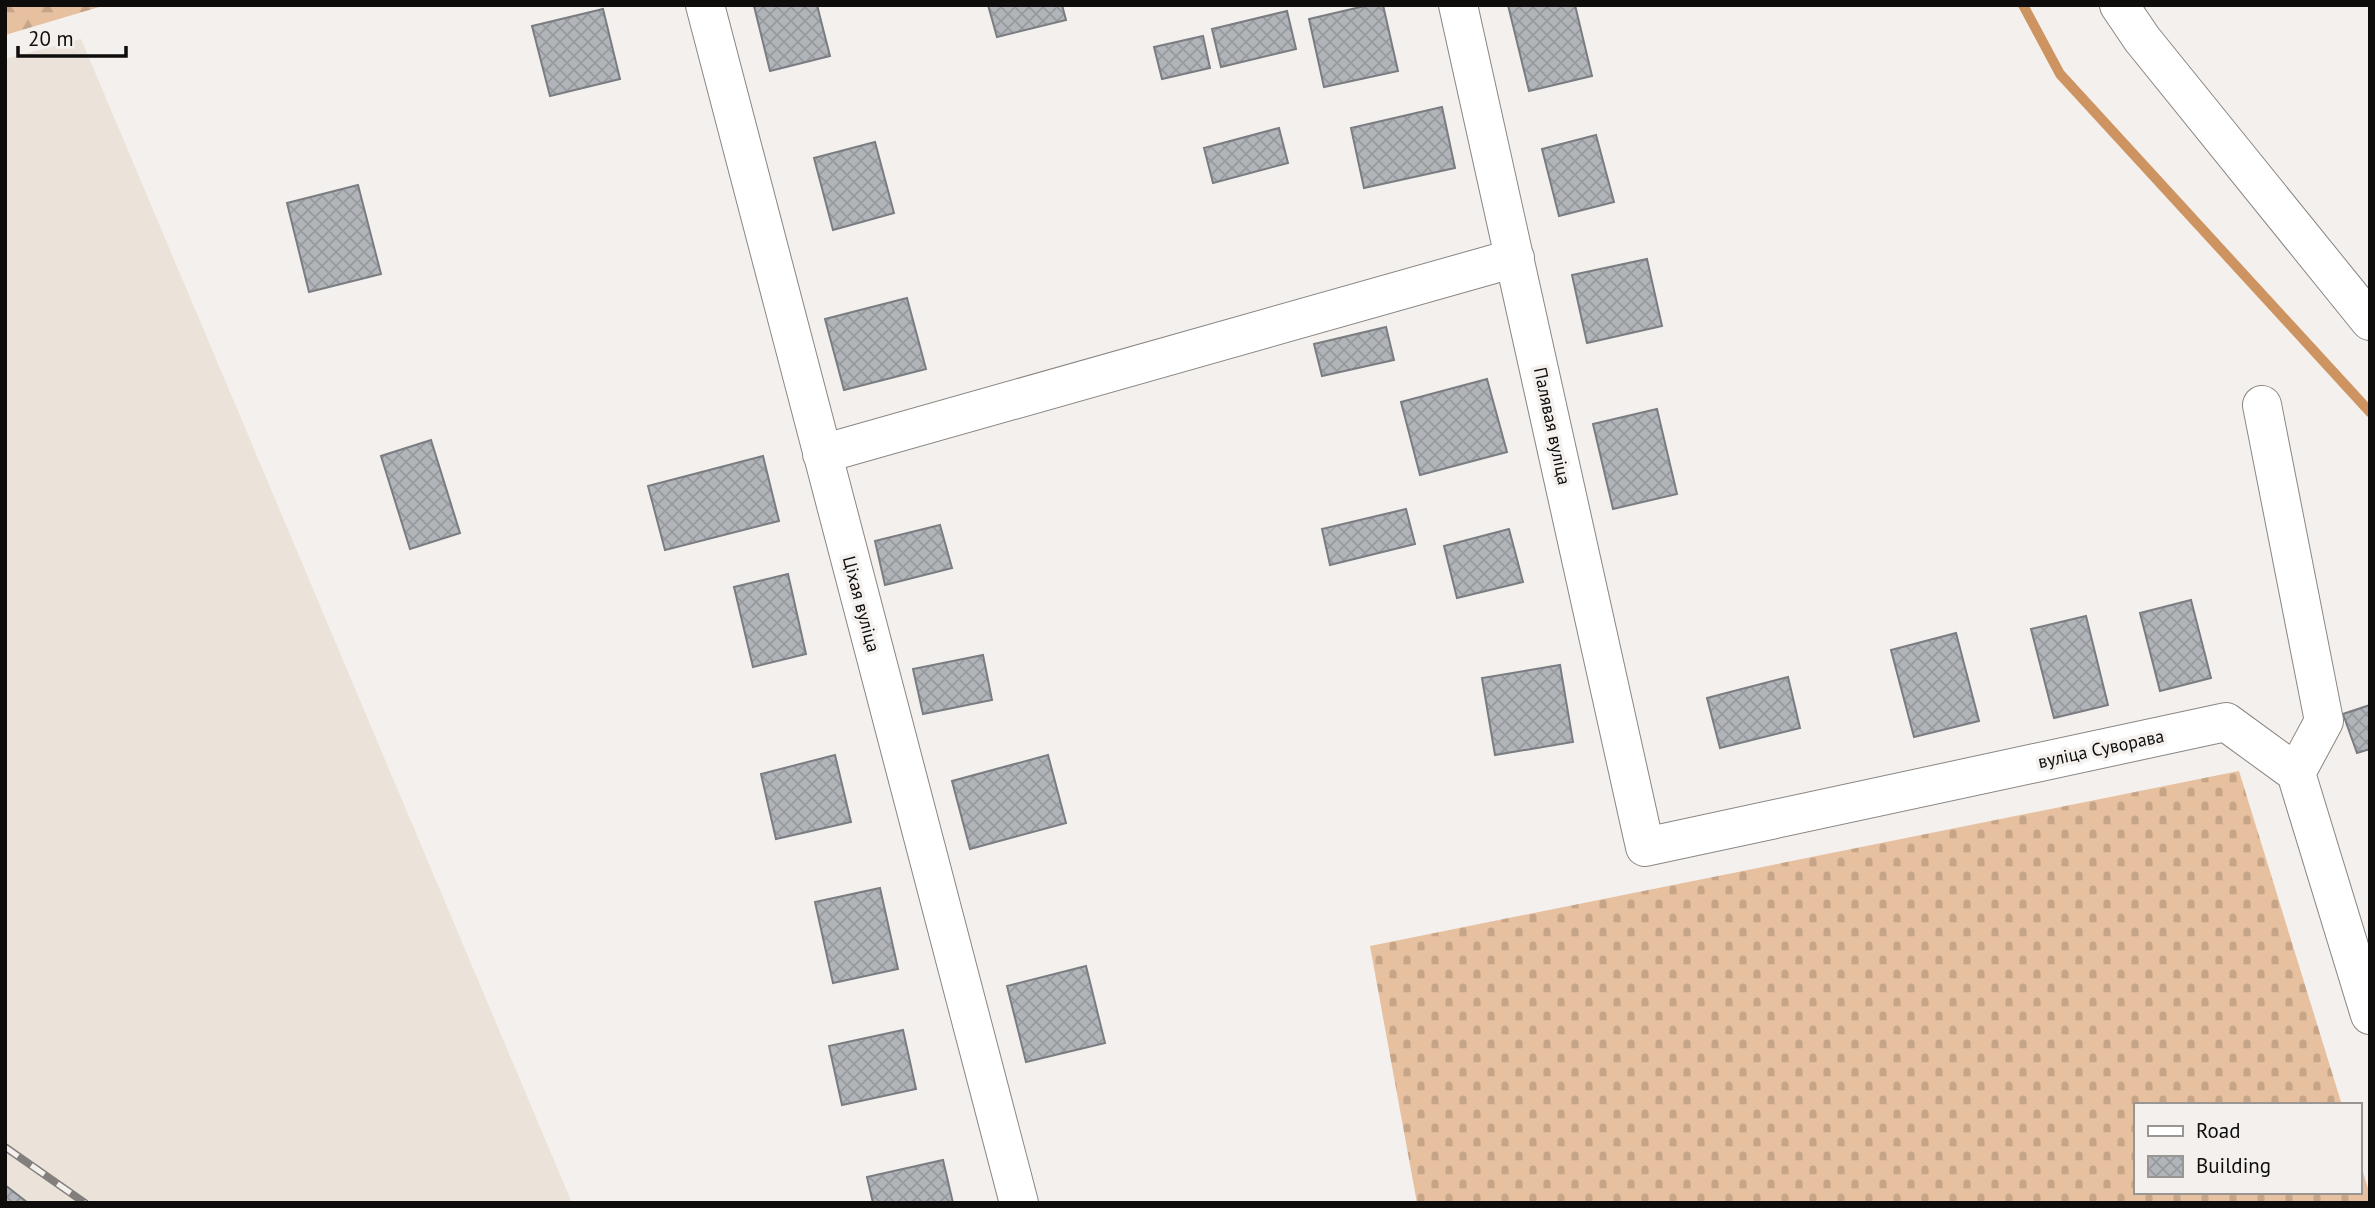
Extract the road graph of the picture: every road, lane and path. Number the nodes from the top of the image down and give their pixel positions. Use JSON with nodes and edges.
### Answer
{"nodes":[{"id":1,"x":705,"y":5,"type":"edge"},
{"id":2,"x":1458,"y":5,"type":"edge"},
{"id":3,"x":2119,"y":5,"type":"edge"},
{"id":4,"x":1515,"y":258,"type":"junction"},
{"id":5,"x":2370,"y":321,"type":"edge"},
{"id":6,"x":2262,"y":405,"type":"dead end"},
{"id":7,"x":822,"y":454,"type":"junction"},
{"id":8,"x":2296,"y":773,"type":"junction"},
{"id":9,"x":1645,"y":847,"type":"joint"},
{"id":10,"x":2370,"y":1015,"type":"edge"},
{"id":11,"x":1019,"y":1203,"type":"edge"}],
"edges":[{"from":1,"to":7,"type":"street","name":"Ціхая вуліца"},
{"from":2,"to":4,"type":"street","name":"Палявая вуліца"},
{"from":3,"to":5,"type":"street"},
{"from":4,"to":7,"type":"street"},
{"from":4,"to":9,"type":"street","name":"Палявая вуліца"},
{"from":6,"to":8,"type":"street"},
{"from":7,"to":11,"type":"street","name":"Ціхая вуліца"},
{"from":8,"to":9,"type":"street","name":"вуліца Суворава"},
{"from":8,"to":10,"type":"street"}]}
